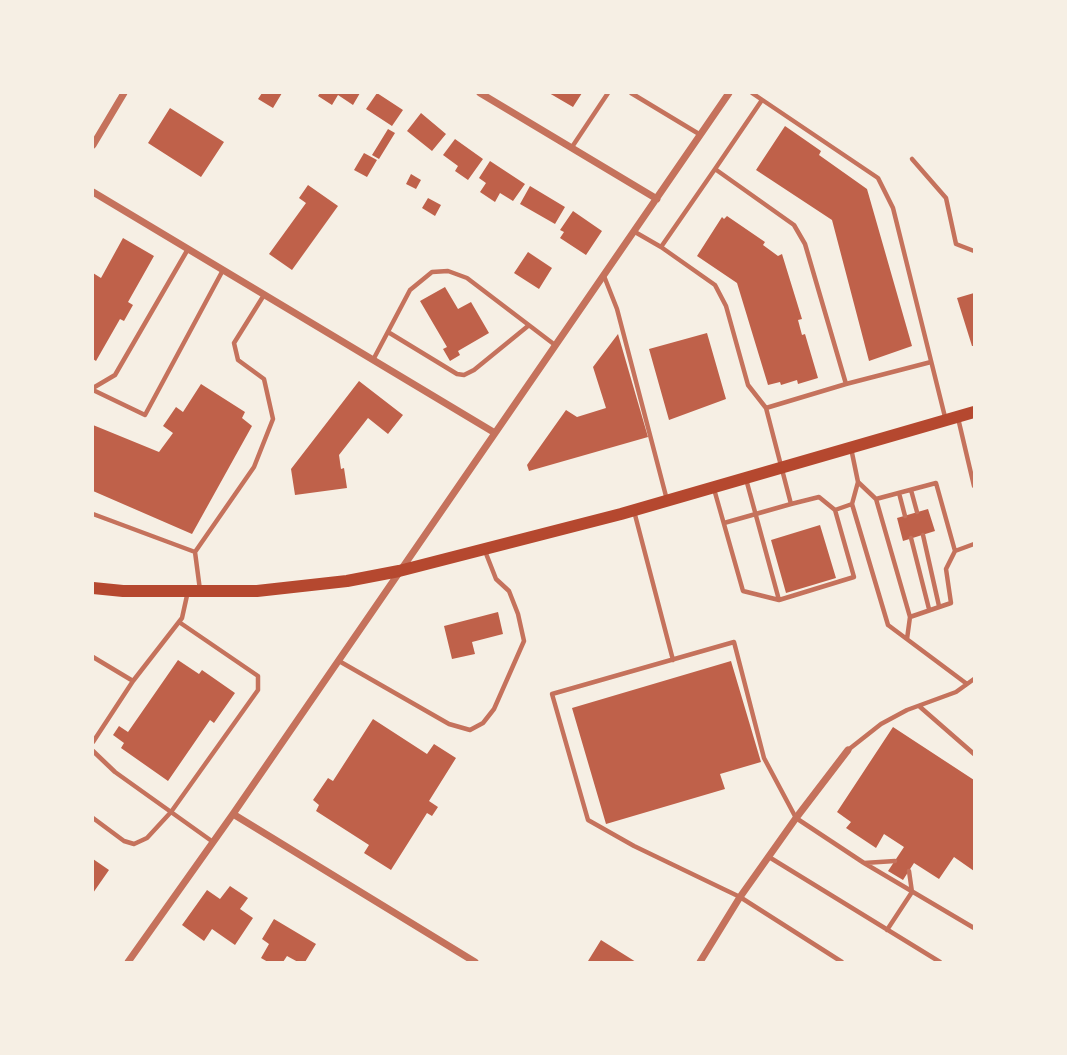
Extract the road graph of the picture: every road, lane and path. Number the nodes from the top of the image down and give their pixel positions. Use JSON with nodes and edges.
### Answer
{"nodes":[{"id":1,"x":124,"y":93,"type":"edge"},
{"id":2,"x":480,"y":93,"type":"edge"},
{"id":3,"x":608,"y":93,"type":"edge"},
{"id":4,"x":631,"y":93,"type":"edge"},
{"id":5,"x":729,"y":93,"type":"edge"},
{"id":6,"x":752,"y":93,"type":"edge"},
{"id":7,"x":762,"y":100,"type":"junction"},
{"id":8,"x":700,"y":135,"type":"junction"},
{"id":9,"x":93,"y":145,"type":"edge"},
{"id":10,"x":571,"y":148,"type":"junction"},
{"id":11,"x":912,"y":159,"type":"dead end"},
{"id":12,"x":715,"y":169,"type":"junction"},
{"id":13,"x":93,"y":192,"type":"edge"},
{"id":14,"x":657,"y":199,"type":"junction"},
{"id":15,"x":634,"y":231,"type":"junction"},
{"id":16,"x":661,"y":247,"type":"junction"},
{"id":17,"x":188,"y":249,"type":"junction"},
{"id":18,"x":974,"y":251,"type":"edge"},
{"id":19,"x":223,"y":270,"type":"junction"},
{"id":20,"x":604,"y":275,"type":"junction"},
{"id":21,"x":264,"y":295,"type":"junction"},
{"id":22,"x":527,"y":326,"type":"junction"},
{"id":23,"x":388,"y":332,"type":"junction"},
{"id":24,"x":555,"y":345,"type":"junction"},
{"id":25,"x":373,"y":360,"type":"junction"},
{"id":26,"x":931,"y":362,"type":"junction"},
{"id":27,"x":846,"y":384,"type":"junction"},
{"id":28,"x":93,"y":389,"type":"edge"},
{"id":29,"x":766,"y":408,"type":"junction"},
{"id":30,"x":974,"y":412,"type":"edge"},
{"id":31,"x":952,"y":419,"type":"junction"},
{"id":32,"x":495,"y":433,"type":"junction"},
{"id":33,"x":851,"y":448,"type":"junction"},
{"id":34,"x":971,"y":459,"type":"edge"},
{"id":35,"x":782,"y":468,"type":"junction"},
{"id":36,"x":746,"y":478,"type":"junction"},
{"id":37,"x":858,"y":482,"type":"junction"},
{"id":38,"x":974,"y":486,"type":"edge"},
{"id":39,"x":713,"y":487,"type":"junction"},
{"id":40,"x":911,"y":490,"type":"junction"},
{"id":41,"x":899,"y":493,"type":"junction"},
{"id":42,"x":876,"y":499,"type":"junction"},
{"id":43,"x":667,"y":501,"type":"junction"},
{"id":44,"x":791,"y":504,"type":"junction"},
{"id":45,"x":852,"y":504,"type":"junction"},
{"id":46,"x":634,"y":510,"type":"junction"},
{"id":47,"x":835,"y":510,"type":"junction"},
{"id":48,"x":917,"y":512,"type":"dead end"},
{"id":49,"x":93,"y":514,"type":"edge"},
{"id":50,"x":755,"y":514,"type":"junction"},
{"id":51,"x":905,"y":516,"type":"dead end"},
{"id":52,"x":724,"y":523,"type":"junction"},
{"id":53,"x":923,"y":535,"type":"dead end"},
{"id":54,"x":911,"y":538,"type":"dead end"},
{"id":55,"x":974,"y":544,"type":"edge"},
{"id":56,"x":484,"y":549,"type":"junction"},
{"id":57,"x":954,"y":551,"type":"junction"},
{"id":58,"x":195,"y":552,"type":"junction"},
{"id":59,"x":399,"y":571,"type":"junction"},
{"id":60,"x":93,"y":588,"type":"edge"},
{"id":61,"x":194,"y":591,"type":"junction"},
{"id":62,"x":779,"y":600,"type":"junction"},
{"id":63,"x":939,"y":606,"type":"junction"},
{"id":64,"x":929,"y":609,"type":"junction"},
{"id":65,"x":910,"y":617,"type":"junction"},
{"id":66,"x":179,"y":622,"type":"junction"},
{"id":67,"x":907,"y":639,"type":"junction"},
{"id":68,"x":93,"y":657,"type":"edge"},
{"id":69,"x":673,"y":660,"type":"junction"},
{"id":70,"x":338,"y":661,"type":"junction"},
{"id":71,"x":974,"y":679,"type":"edge"},
{"id":72,"x":132,"y":681,"type":"junction"},
{"id":73,"x":967,"y":684,"type":"junction"},
{"id":74,"x":919,"y":706,"type":"junction"},
{"id":75,"x":93,"y":742,"type":"edge"},
{"id":76,"x":848,"y":750,"type":"joint"},
{"id":77,"x":93,"y":751,"type":"edge"},
{"id":78,"x":974,"y":754,"type":"edge"},
{"id":79,"x":171,"y":812,"type":"junction"},
{"id":80,"x":233,"y":814,"type":"junction"},
{"id":81,"x":93,"y":818,"type":"edge"},
{"id":82,"x":796,"y":818,"type":"junction"},
{"id":83,"x":214,"y":842,"type":"junction"},
{"id":84,"x":769,"y":857,"type":"junction"},
{"id":85,"x":895,"y":861,"type":"dead end"},
{"id":86,"x":864,"y":863,"type":"junction"},
{"id":87,"x":909,"y":871,"type":"dead end"},
{"id":88,"x":912,"y":892,"type":"junction"},
{"id":89,"x":740,"y":897,"type":"junction"},
{"id":90,"x":974,"y":929,"type":"edge"},
{"id":91,"x":887,"y":930,"type":"junction"},
{"id":92,"x":128,"y":962,"type":"edge"},
{"id":93,"x":475,"y":962,"type":"edge"},
{"id":94,"x":700,"y":962,"type":"edge"},
{"id":95,"x":842,"y":962,"type":"edge"},
{"id":96,"x":940,"y":962,"type":"edge"}],
"edges":[{"from":1,"to":9,"type":"street"},
{"from":2,"to":10,"type":"street"},
{"from":3,"to":10,"type":"lane"},
{"from":4,"to":8,"type":"lane"},
{"from":5,"to":8,"type":"street"},
{"from":6,"to":7,"type":"lane"},
{"from":7,"to":12,"type":"lane"},
{"from":7,"to":26,"type":"lane"},
{"from":8,"to":14,"type":"street"},
{"from":10,"to":14,"type":"street"},
{"from":11,"to":18,"type":"lane"},
{"from":12,"to":16,"type":"lane"},
{"from":12,"to":27,"type":"lane"},
{"from":13,"to":17,"type":"street"},
{"from":14,"to":15,"type":"street"},
{"from":15,"to":16,"type":"lane"},
{"from":15,"to":20,"type":"street"},
{"from":16,"to":29,"type":"lane"},
{"from":17,"to":19,"type":"street"},
{"from":17,"to":28,"type":"lane"},
{"from":19,"to":21,"type":"street"},
{"from":19,"to":28,"type":"lane"},
{"from":20,"to":24,"type":"street"},
{"from":20,"to":43,"type":"lane"},
{"from":21,"to":25,"type":"street"},
{"from":21,"to":58,"type":"lane"},
{"from":22,"to":23,"type":"lane"},
{"from":22,"to":23,"type":"lane"},
{"from":22,"to":24,"type":"lane"},
{"from":23,"to":25,"type":"lane"},
{"from":24,"to":32,"type":"street"},
{"from":25,"to":32,"type":"street"},
{"from":26,"to":27,"type":"lane"},
{"from":26,"to":31,"type":"lane"},
{"from":27,"to":29,"type":"lane"},
{"from":29,"to":35,"type":"lane"},
{"from":30,"to":31,"type":"main road"},
{"from":31,"to":33,"type":"main road"},
{"from":31,"to":34,"type":"lane"},
{"from":32,"to":59,"type":"street"},
{"from":33,"to":35,"type":"main road"},
{"from":33,"to":37,"type":"lane"},
{"from":34,"to":38,"type":"lane"},
{"from":35,"to":36,"type":"main road"},
{"from":35,"to":44,"type":"lane"},
{"from":36,"to":39,"type":"main road"},
{"from":36,"to":50,"type":"lane"},
{"from":37,"to":42,"type":"lane"},
{"from":37,"to":45,"type":"lane"},
{"from":39,"to":43,"type":"main road"},
{"from":39,"to":52,"type":"lane"},
{"from":40,"to":41,"type":"lane"},
{"from":40,"to":48,"type":"lane"},
{"from":40,"to":57,"type":"lane"},
{"from":41,"to":42,"type":"lane"},
{"from":41,"to":51,"type":"lane"},
{"from":42,"to":65,"type":"lane"},
{"from":43,"to":46,"type":"main road"},
{"from":44,"to":47,"type":"lane"},
{"from":44,"to":50,"type":"lane"},
{"from":45,"to":47,"type":"lane"},
{"from":45,"to":67,"type":"lane"},
{"from":46,"to":56,"type":"main road"},
{"from":46,"to":69,"type":"lane"},
{"from":47,"to":62,"type":"lane"},
{"from":49,"to":58,"type":"lane"},
{"from":50,"to":52,"type":"lane"},
{"from":50,"to":62,"type":"lane"},
{"from":52,"to":62,"type":"lane"},
{"from":53,"to":63,"type":"lane"},
{"from":54,"to":64,"type":"lane"},
{"from":55,"to":57,"type":"lane"},
{"from":56,"to":59,"type":"main road"},
{"from":56,"to":70,"type":"lane"},
{"from":57,"to":63,"type":"lane"},
{"from":58,"to":61,"type":"lane"},
{"from":59,"to":61,"type":"main road"},
{"from":59,"to":70,"type":"street"},
{"from":60,"to":61,"type":"main road"},
{"from":61,"to":66,"type":"lane"},
{"from":63,"to":64,"type":"lane"},
{"from":64,"to":65,"type":"lane"},
{"from":65,"to":67,"type":"lane"},
{"from":66,"to":72,"type":"lane"},
{"from":66,"to":79,"type":"lane"},
{"from":67,"to":73,"type":"lane"},
{"from":68,"to":72,"type":"lane"},
{"from":69,"to":82,"type":"lane"},
{"from":69,"to":89,"type":"lane"},
{"from":70,"to":80,"type":"street"},
{"from":71,"to":73,"type":"lane"},
{"from":72,"to":75,"type":"lane"},
{"from":73,"to":74,"type":"lane"},
{"from":74,"to":76,"type":"lane"},
{"from":74,"to":78,"type":"lane"},
{"from":76,"to":82,"type":"street"},
{"from":77,"to":79,"type":"lane"},
{"from":79,"to":81,"type":"lane"},
{"from":79,"to":83,"type":"lane"},
{"from":80,"to":83,"type":"street"},
{"from":80,"to":93,"type":"street"},
{"from":82,"to":84,"type":"street"},
{"from":82,"to":86,"type":"lane"},
{"from":83,"to":92,"type":"street"},
{"from":84,"to":89,"type":"street"},
{"from":84,"to":91,"type":"lane"},
{"from":85,"to":86,"type":"lane"},
{"from":86,"to":88,"type":"lane"},
{"from":87,"to":88,"type":"lane"},
{"from":88,"to":90,"type":"lane"},
{"from":88,"to":91,"type":"lane"},
{"from":89,"to":94,"type":"street"},
{"from":89,"to":95,"type":"lane"},
{"from":91,"to":96,"type":"lane"}]}
